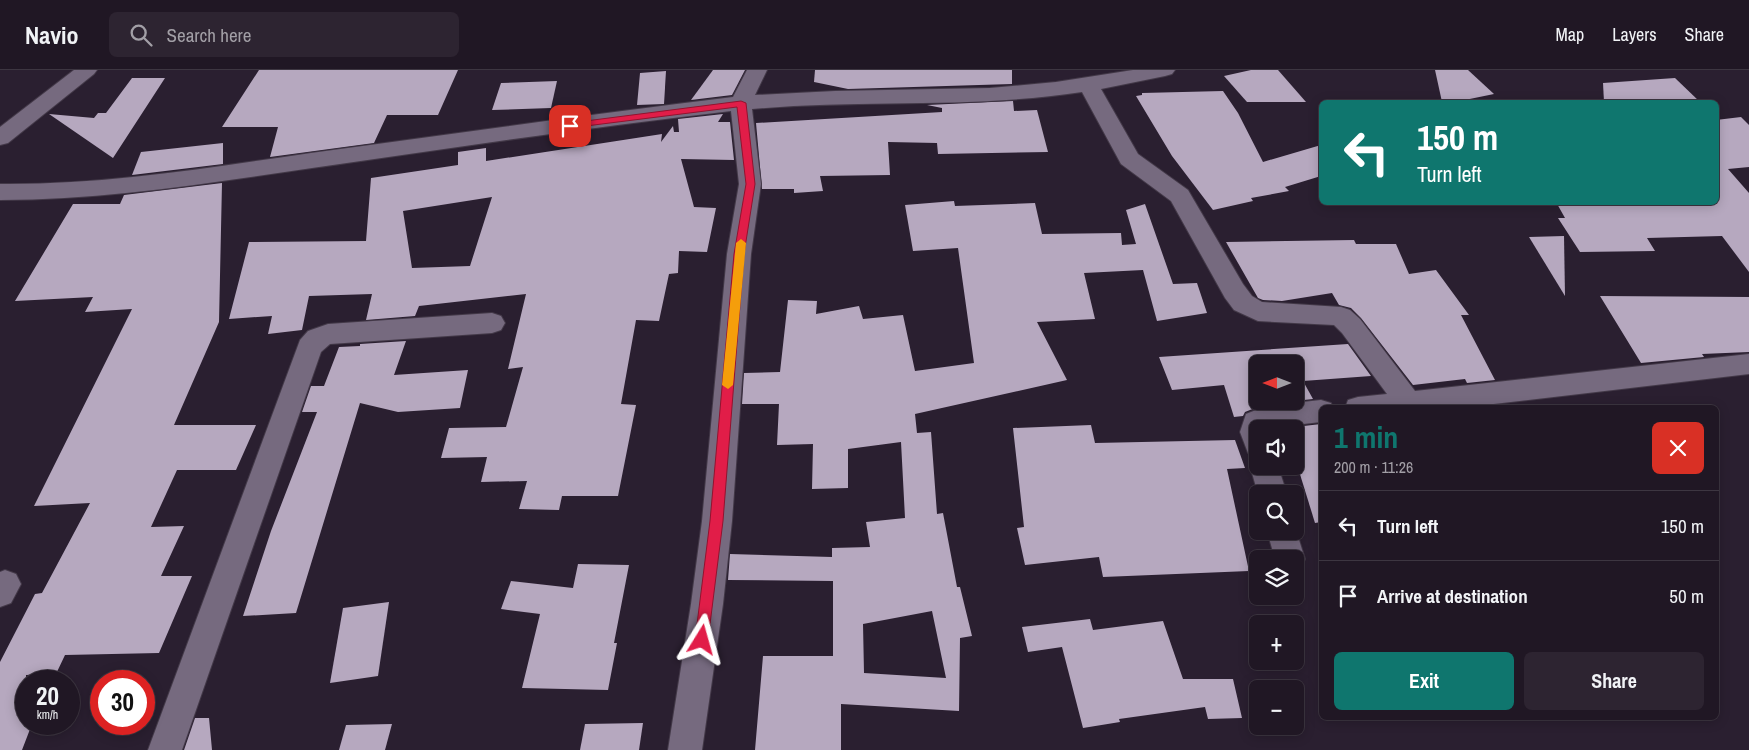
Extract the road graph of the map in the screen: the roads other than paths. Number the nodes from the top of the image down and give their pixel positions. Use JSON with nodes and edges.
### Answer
{"nodes":[{"id":1,"x":87,"y":70,"type":"edge"},
{"id":2,"x":757,"y":70,"type":"edge"},
{"id":3,"x":1164,"y":70,"type":"edge"},
{"id":4,"x":1089,"y":86,"type":"junction"},
{"id":5,"x":741,"y":103,"type":"junction"},
{"id":6,"x":0,"y":138,"type":"edge"},
{"id":7,"x":0,"y":192,"type":"edge"},
{"id":8,"x":492,"y":323,"type":"dead end"},
{"id":9,"x":1749,"y":364,"type":"edge"},
{"id":10,"x":1408,"y":402,"type":"junction"},
{"id":11,"x":1383,"y":405,"type":"edge"},
{"id":12,"x":1319,"y":411,"type":"edge"},
{"id":13,"x":1260,"y":420,"type":"edge"},
{"id":14,"x":165,"y":750,"type":"edge"},
{"id":15,"x":685,"y":750,"type":"edge"}],
"edges":[{"from":1,"to":6,"type":"street"},
{"from":2,"to":5,"type":"street"},
{"from":3,"to":4,"type":"street"},
{"from":4,"to":5,"type":"street"},
{"from":4,"to":10,"type":"street"},
{"from":5,"to":7,"type":"street"},
{"from":5,"to":15,"type":"street"},
{"from":8,"to":14,"type":"street"},
{"from":9,"to":10,"type":"street"},
{"from":10,"to":11,"type":"street"},
{"from":12,"to":13,"type":"street"}]}
